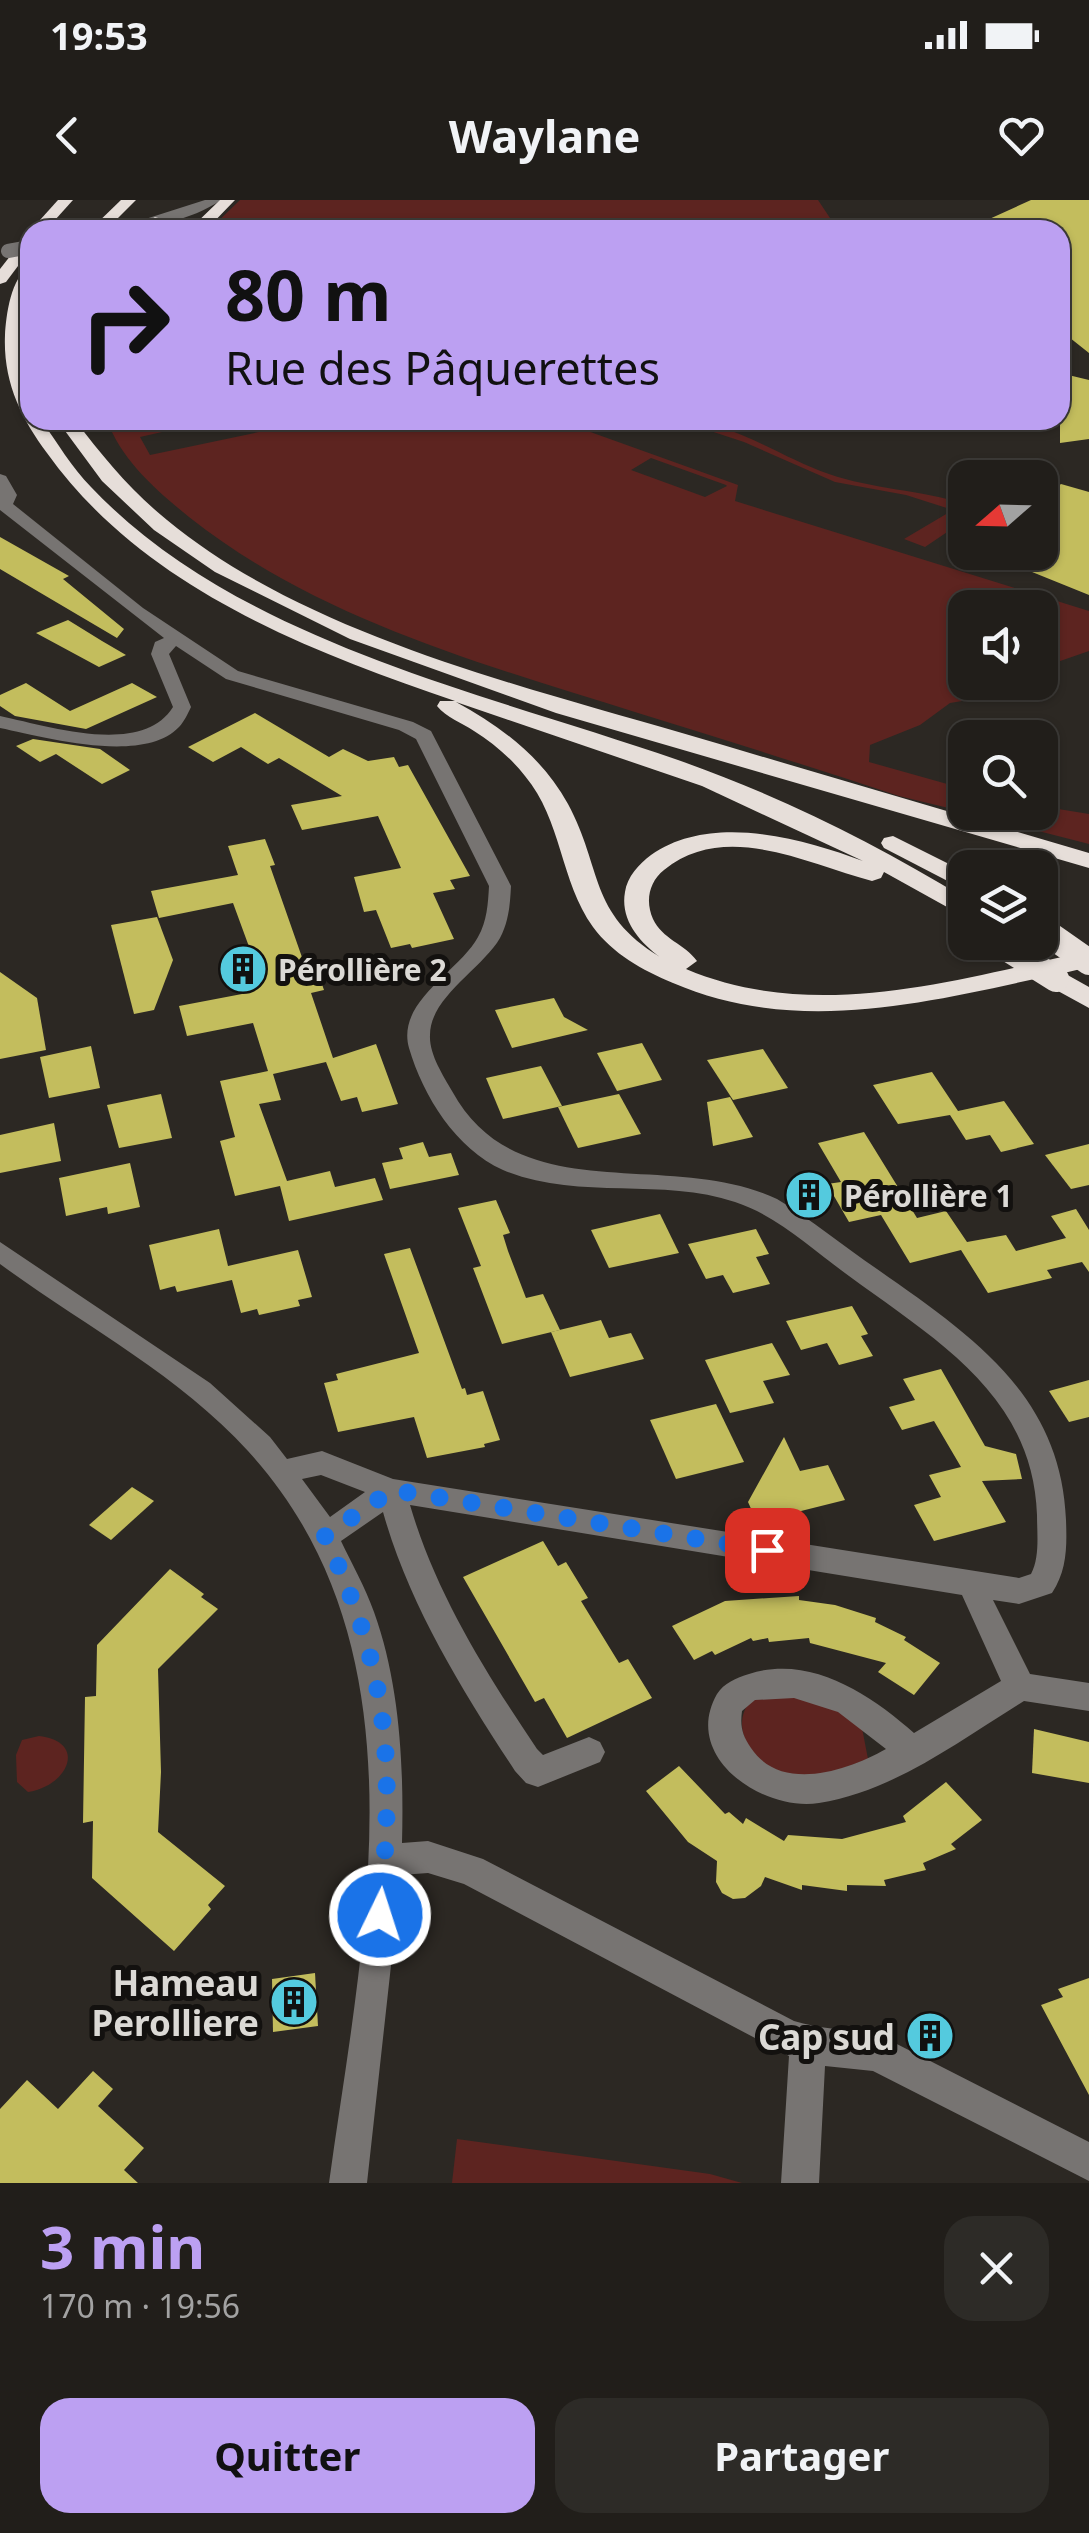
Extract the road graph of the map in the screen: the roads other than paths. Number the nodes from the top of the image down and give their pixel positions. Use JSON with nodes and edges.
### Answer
{"nodes":[{"id":1,"x":105,"y":200,"type":"edge"},
{"id":2,"x":130,"y":200,"type":"edge"},
{"id":3,"x":215,"y":200,"type":"edge"},
{"id":4,"x":228,"y":200,"type":"edge"},
{"id":5,"x":74,"y":203,"type":"edge"},
{"id":6,"x":51,"y":220,"type":"edge"},
{"id":7,"x":89,"y":220,"type":"edge"},
{"id":8,"x":108,"y":220,"type":"edge"},
{"id":9,"x":158,"y":220,"type":"edge"},
{"id":10,"x":207,"y":220,"type":"edge"},
{"id":11,"x":20,"y":255,"type":"edge"},
{"id":12,"x":0,"y":279,"type":"edge"},
{"id":13,"x":20,"y":301,"type":"edge"},
{"id":14,"x":20,"y":389,"type":"edge"},
{"id":15,"x":0,"y":393,"type":"edge"},
{"id":16,"x":20,"y":416,"type":"edge"},
{"id":17,"x":32,"y":430,"type":"edge"},
{"id":18,"x":39,"y":430,"type":"edge"},
{"id":19,"x":73,"y":430,"type":"edge"},
{"id":20,"x":91,"y":430,"type":"edge"},
{"id":21,"x":58,"y":460,"type":"junction"},
{"id":22,"x":102,"y":470,"type":"junction"},
{"id":23,"x":0,"y":479,"type":"edge"},
{"id":24,"x":2,"y":504,"type":"edge"},
{"id":25,"x":177,"y":638,"type":"junction"},
{"id":26,"x":356,"y":659,"type":"junction"},
{"id":27,"x":518,"y":692,"type":"junction"},
{"id":28,"x":0,"y":722,"type":"edge"},
{"id":29,"x":1089,"y":861,"type":"edge"},
{"id":30,"x":948,"y":873,"type":"edge"},
{"id":31,"x":948,"y":899,"type":"edge"},
{"id":32,"x":948,"y":914,"type":"edge"},
{"id":33,"x":1089,"y":942,"type":"edge"},
{"id":34,"x":1058,"y":948,"type":"edge"},
{"id":35,"x":1058,"y":948,"type":"edge"},
{"id":36,"x":1001,"y":960,"type":"edge"},
{"id":37,"x":1052,"y":960,"type":"edge"},
{"id":38,"x":1075,"y":969,"type":"edge"},
{"id":39,"x":1089,"y":997,"type":"edge"},
{"id":40,"x":0,"y":1251,"type":"edge"},
{"id":41,"x":281,"y":1472,"type":"junction"},
{"id":42,"x":392,"y":1490,"type":"junction"},
{"id":43,"x":325,"y":1536,"type":"junction"},
{"id":44,"x":975,"y":1585,"type":"junction"},
{"id":45,"x":1020,"y":1686,"type":"junction"},
{"id":46,"x":1089,"y":1696,"type":"edge"},
{"id":47,"x":589,"y":1752,"type":"dead end"},
{"id":48,"x":912,"y":1752,"type":"junction"},
{"id":49,"x":384,"y":1860,"type":"junction"},
{"id":50,"x":808,"y":2046,"type":"junction"},
{"id":51,"x":1089,"y":2162,"type":"edge"},
{"id":52,"x":348,"y":2183,"type":"edge"},
{"id":53,"x":800,"y":2183,"type":"edge"}],
"edges":[{"from":1,"to":7,"type":"highway"},
{"from":2,"to":8,"type":"highway"},
{"from":3,"to":9,"type":"street"},
{"from":4,"to":10,"type":"highway"},
{"from":5,"to":6,"type":"highway"},
{"from":11,"to":12,"type":"highway"},
{"from":13,"to":14,"type":"highway"},
{"from":15,"to":16,"type":"highway"},
{"from":17,"to":21,"type":"highway"},
{"from":18,"to":21,"type":"highway"},
{"from":19,"to":22,"type":"highway"},
{"from":20,"to":22,"type":"highway"},
{"from":21,"to":26,"type":"highway"},
{"from":22,"to":27,"type":"highway"},
{"from":23,"to":24,"type":"street"},
{"from":24,"to":25,"type":"street"},
{"from":25,"to":28,"type":"street"},
{"from":25,"to":44,"type":"street"},
{"from":26,"to":31,"type":"highway"},
{"from":26,"to":38,"type":"highway"},
{"from":27,"to":29,"type":"highway"},
{"from":27,"to":30,"type":"highway"},
{"from":32,"to":36,"type":"highway"},
{"from":33,"to":35,"type":"highway"},
{"from":34,"to":38,"type":"highway","bridge":true},
{"from":37,"to":38,"type":"highway","bridge":true},
{"from":38,"to":39,"type":"highway"},
{"from":40,"to":41,"type":"street"},
{"from":41,"to":42,"type":"street"},
{"from":41,"to":43,"type":"street"},
{"from":42,"to":43,"type":"street"},
{"from":42,"to":44,"type":"street"},
{"from":42,"to":47,"type":"street"},
{"from":43,"to":49,"type":"street"},
{"from":44,"to":45,"type":"street"},
{"from":45,"to":46,"type":"street"},
{"from":45,"to":48,"type":"street"},
{"from":48,"to":48,"type":"street"},
{"from":49,"to":50,"type":"street"},
{"from":49,"to":52,"type":"street"},
{"from":50,"to":51,"type":"street"},
{"from":50,"to":53,"type":"street"}]}
